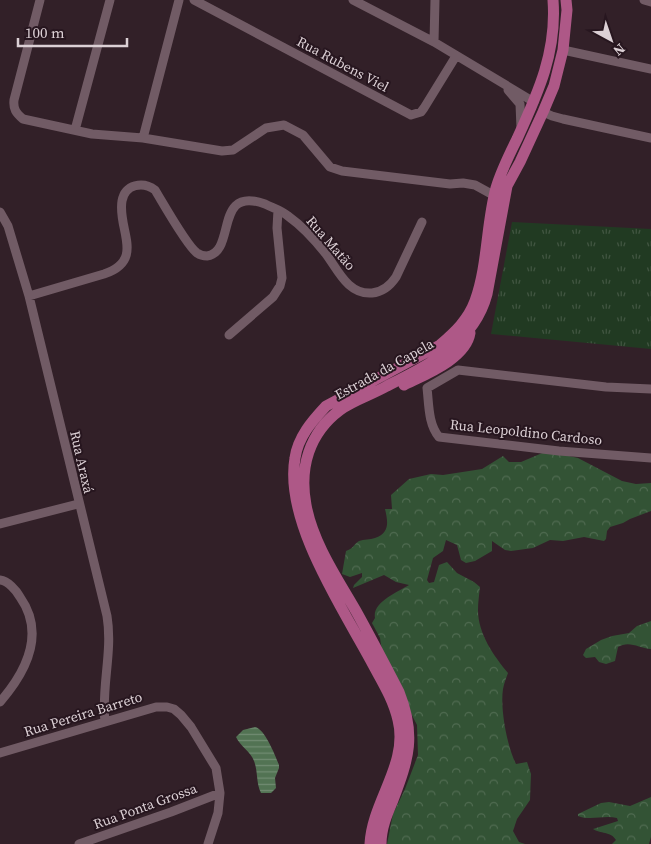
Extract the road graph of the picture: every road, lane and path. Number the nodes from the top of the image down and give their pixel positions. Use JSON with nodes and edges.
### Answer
{"nodes":[{"id":1,"x":40,"y":0,"type":"edge"},
{"id":2,"x":110,"y":0,"type":"edge"},
{"id":3,"x":179,"y":0,"type":"edge"},
{"id":4,"x":194,"y":0,"type":"edge"},
{"id":5,"x":353,"y":0,"type":"edge"},
{"id":6,"x":435,"y":0,"type":"edge"},
{"id":7,"x":553,"y":0,"type":"edge"},
{"id":8,"x":566,"y":0,"type":"edge"},
{"id":9,"x":644,"y":0,"type":"edge"},
{"id":10,"x":362,"y":2,"type":"edge"},
{"id":11,"x":651,"y":2,"type":"edge"},
{"id":12,"x":434,"y":42,"type":"junction"},
{"id":13,"x":563,"y":50,"type":"junction"},
{"id":14,"x":456,"y":56,"type":"junction"},
{"id":15,"x":651,"y":69,"type":"edge"},
{"id":16,"x":495,"y":78,"type":"junction"},
{"id":17,"x":534,"y":102,"type":"junction"},
{"id":18,"x":543,"y":112,"type":"junction"},
{"id":19,"x":75,"y":130,"type":"junction"},
{"id":20,"x":521,"y":130,"type":"junction"},
{"id":21,"x":143,"y":138,"type":"junction"},
{"id":22,"x":651,"y":138,"type":"edge"},
{"id":23,"x":495,"y":196,"type":"junction"},
{"id":24,"x":278,"y":210,"type":"junction"},
{"id":25,"x":1,"y":216,"type":"edge"},
{"id":26,"x":422,"y":222,"type":"dead end"},
{"id":27,"x":28,"y":296,"type":"junction"},
{"id":28,"x":470,"y":330,"type":"junction"},
{"id":29,"x":229,"y":335,"type":"dead end"},
{"id":30,"x":459,"y":352,"type":"junction"},
{"id":31,"x":458,"y":370,"type":"junction"},
{"id":32,"x":413,"y":380,"type":"junction"},
{"id":33,"x":385,"y":382,"type":"junction"},
{"id":34,"x":427,"y":388,"type":"junction"},
{"id":35,"x":651,"y":389,"type":"edge"},
{"id":36,"x":651,"y":458,"type":"edge"},
{"id":37,"x":78,"y":504,"type":"junction"},
{"id":38,"x":0,"y":524,"type":"edge"},
{"id":39,"x":0,"y":580,"type":"edge"},
{"id":40,"x":0,"y":702,"type":"edge"},
{"id":41,"x":105,"y":722,"type":"junction"},
{"id":42,"x":0,"y":753,"type":"edge"},
{"id":43,"x":220,"y":793,"type":"junction"},
{"id":44,"x":79,"y":844,"type":"edge"},
{"id":45,"x":208,"y":844,"type":"edge"},
{"id":46,"x":370,"y":844,"type":"edge"},
{"id":47,"x":381,"y":844,"type":"edge"}],
"edges":[{"from":1,"to":19,"type":"street"},
{"from":2,"to":19,"type":"street"},
{"from":3,"to":21,"type":"street"},
{"from":4,"to":14,"type":"street","name":"Rua Rubens Viel"},
{"from":5,"to":10,"type":"street"},
{"from":6,"to":12,"type":"street"},
{"from":7,"to":17,"type":"main road","name":"Estrada da Capela"},
{"from":8,"to":13,"type":"main road","name":"Estrada da Capela"},
{"from":9,"to":11,"type":"street"},
{"from":10,"to":12,"type":"street"},
{"from":12,"to":14,"type":"street"},
{"from":13,"to":15,"type":"street"},
{"from":13,"to":18,"type":"main road","name":"Estrada da Capela"},
{"from":14,"to":16,"type":"street"},
{"from":16,"to":17,"type":"street"},
{"from":16,"to":20,"type":"street"},
{"from":17,"to":20,"type":"main road","name":"Estrada da Capela"},
{"from":18,"to":22,"type":"street"},
{"from":18,"to":28,"type":"main road","name":"Estrada da Capela"},
{"from":19,"to":21,"type":"street"},
{"from":20,"to":23,"type":"main road","name":"Estrada da Capela"},
{"from":21,"to":23,"type":"street"},
{"from":23,"to":33,"type":"main road","name":"Estrada da Capela"},
{"from":24,"to":26,"type":"street","name":"Rua Matão"},
{"from":24,"to":27,"type":"street","name":"Rua Matão"},
{"from":24,"to":29,"type":"street"},
{"from":25,"to":27,"type":"street","name":"Rua Araxá"},
{"from":27,"to":37,"type":"street","name":"Rua Araxá"},
{"from":28,"to":30,"type":"main road"},
{"from":28,"to":33,"type":"main road","name":"Estrada da Capela"},
{"from":30,"to":31,"type":"street"},
{"from":30,"to":32,"type":"main road"},
{"from":31,"to":34,"type":"street"},
{"from":31,"to":35,"type":"street"},
{"from":32,"to":33,"type":"main road"},
{"from":32,"to":34,"type":"street"},
{"from":33,"to":46,"type":"main road","name":"Estrada da Capela"},
{"from":33,"to":47,"type":"main road","name":"Estrada da Capela"},
{"from":34,"to":36,"type":"street","name":"Rua Leopoldino Cardoso"},
{"from":37,"to":38,"type":"street"},
{"from":37,"to":41,"type":"street","name":"Rua Araxá"},
{"from":39,"to":40,"type":"street"},
{"from":41,"to":42,"type":"street","name":"Rua Pereira Barreto"},
{"from":41,"to":43,"type":"street","name":"Rua Pereira Barreto"},
{"from":43,"to":44,"type":"street","name":"Rua Ponta Grossa"},
{"from":43,"to":45,"type":"street","name":"Rua Pereira Barreto"}]}
